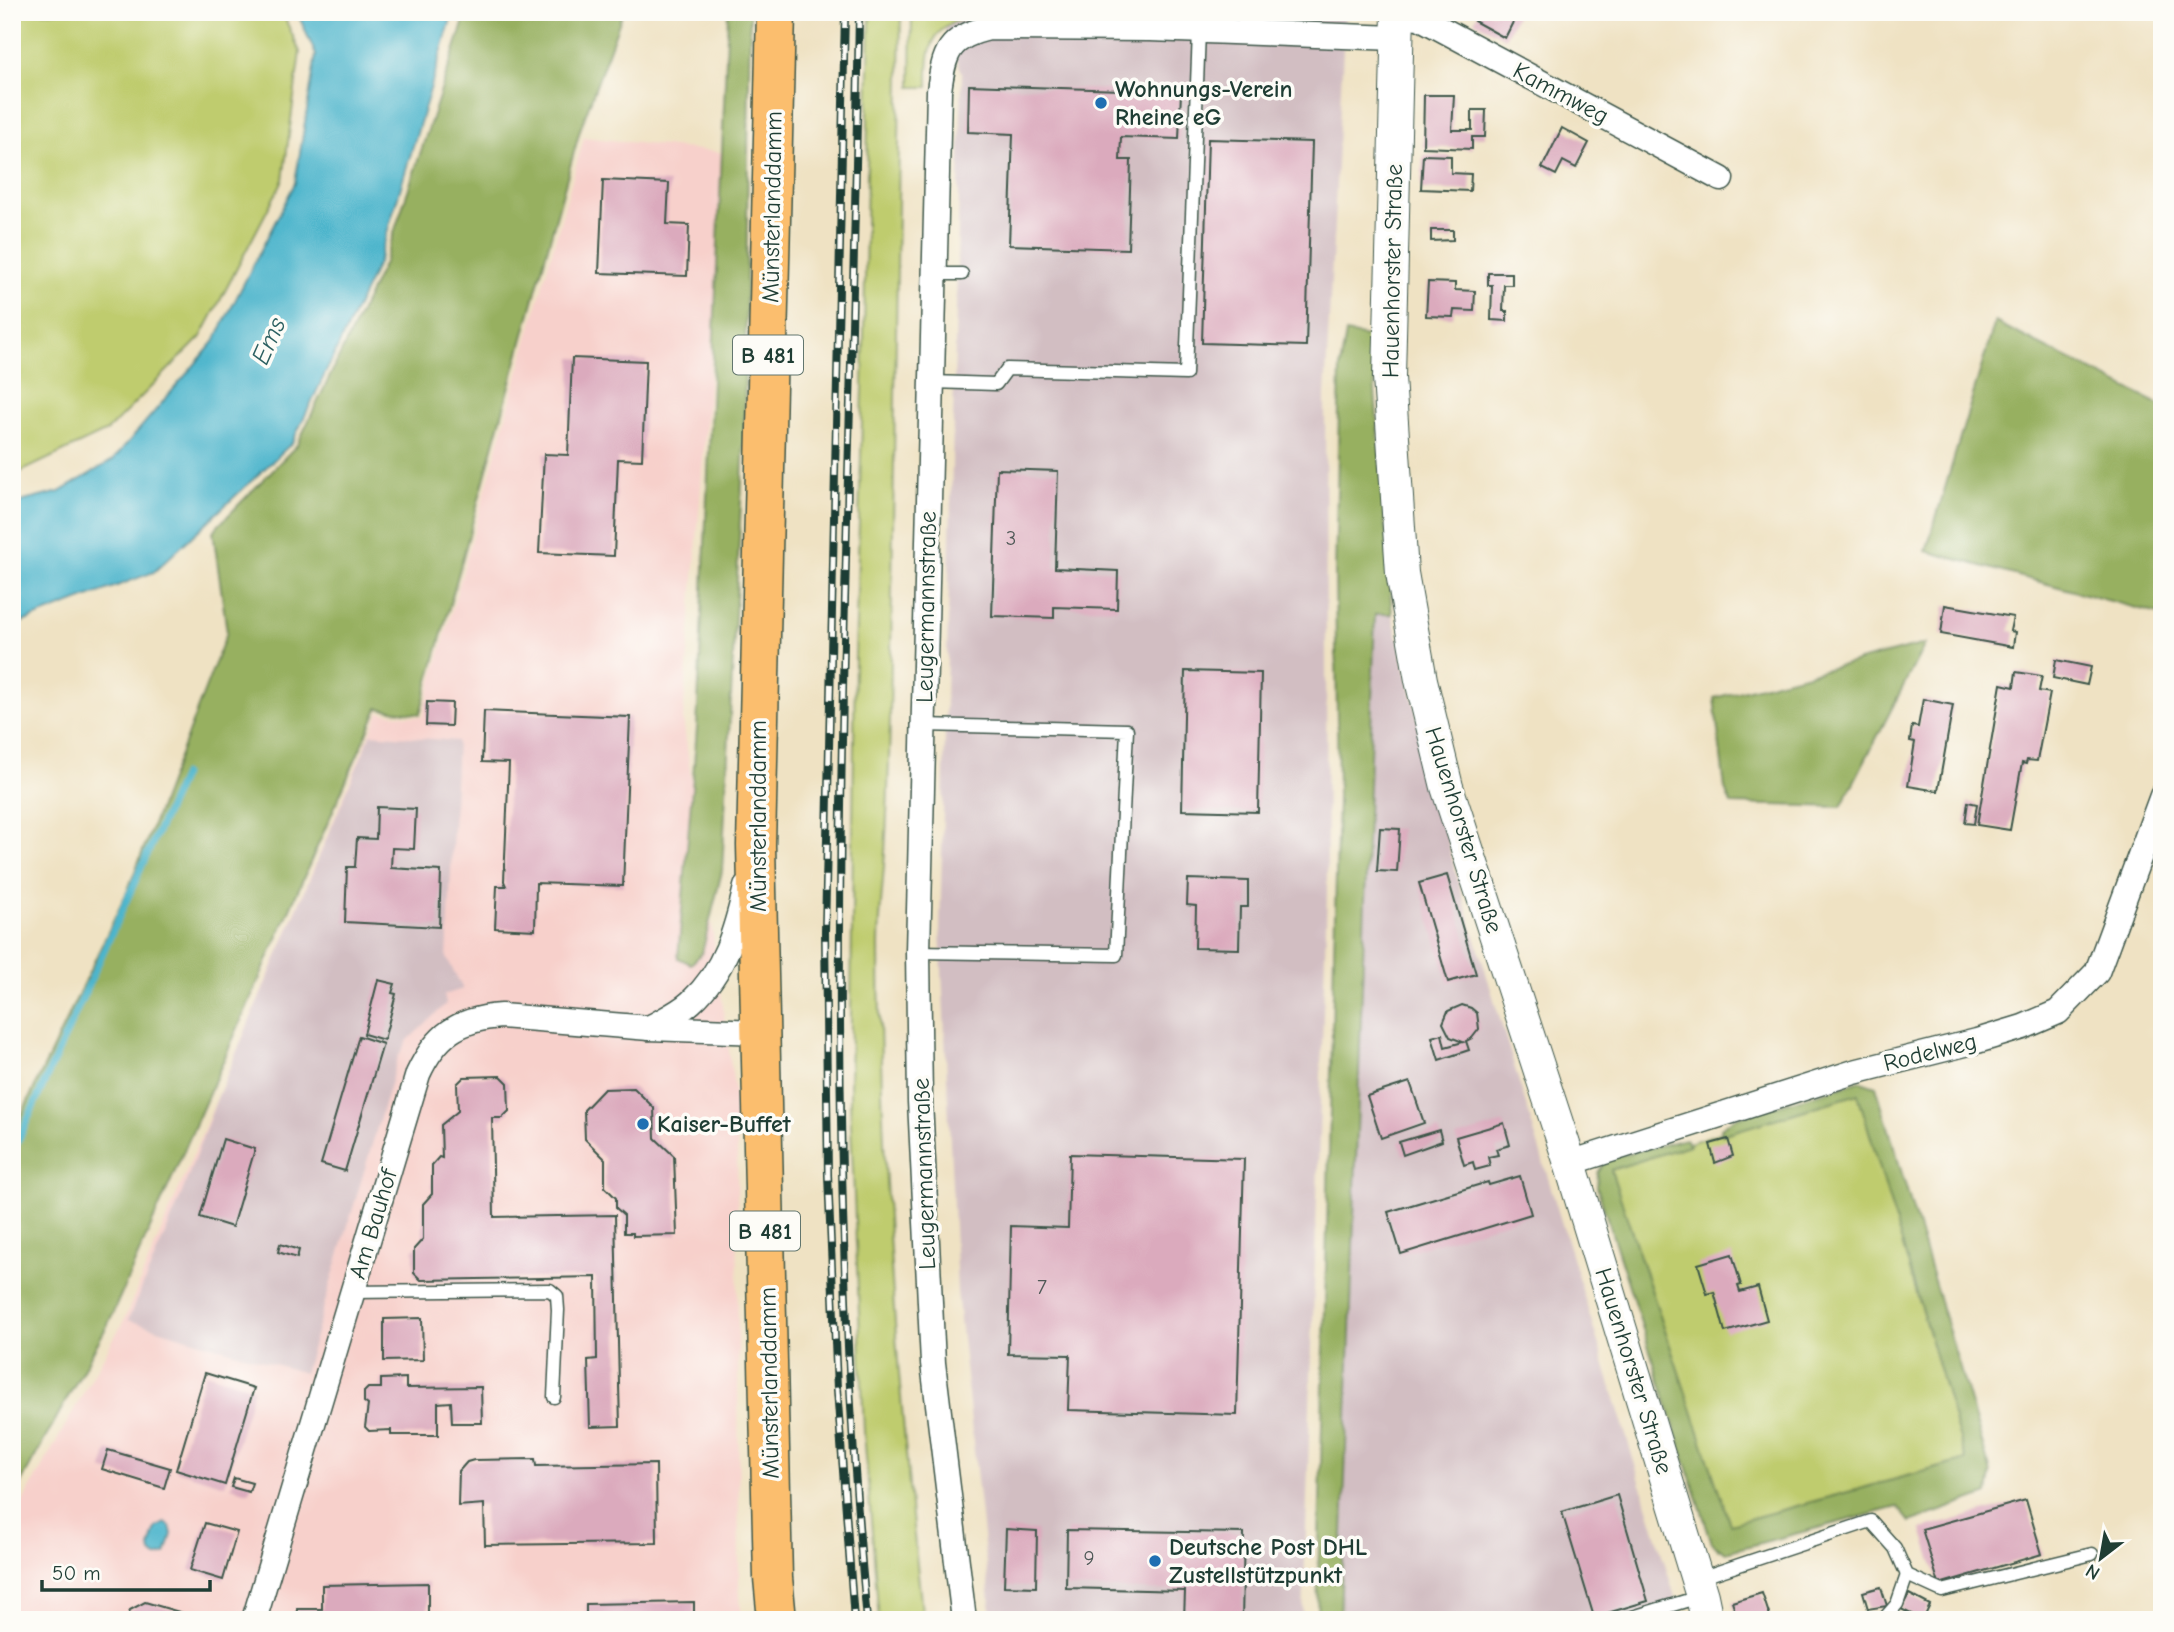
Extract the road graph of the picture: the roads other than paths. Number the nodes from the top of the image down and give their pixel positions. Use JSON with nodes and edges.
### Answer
{"nodes":[{"id":1,"x":776,"y":12,"type":"edge"},
{"id":2,"x":1150,"y":21,"type":"edge"},
{"id":3,"x":1397,"y":22,"type":"edge"},
{"id":4,"x":1199,"y":31,"type":"junction"},
{"id":5,"x":1721,"y":179,"type":"dead end"},
{"id":6,"x":934,"y":274,"type":"junction"},
{"id":7,"x":962,"y":274,"type":"dead end"},
{"id":8,"x":932,"y":382,"type":"junction"},
{"id":9,"x":923,"y":725,"type":"junction"},
{"id":10,"x":2162,"y":796,"type":"edge"},
{"id":11,"x":756,"y":845,"type":"junction"},
{"id":12,"x":918,"y":952,"type":"junction"},
{"id":13,"x":649,"y":1028,"type":"junction"},
{"id":14,"x":760,"y":1032,"type":"junction"},
{"id":15,"x":1570,"y":1163,"type":"junction"},
{"id":16,"x":352,"y":1292,"type":"junction"},
{"id":17,"x":554,"y":1396,"type":"dead end"},
{"id":18,"x":2092,"y":1555,"type":"dead end"},
{"id":19,"x":1907,"y":1574,"type":"junction"},
{"id":20,"x":1702,"y":1598,"type":"edge"},
{"id":21,"x":254,"y":1620,"type":"edge"},
{"id":22,"x":778,"y":1620,"type":"edge"},
{"id":23,"x":964,"y":1620,"type":"edge"},
{"id":24,"x":1623,"y":1620,"type":"edge"},
{"id":25,"x":1883,"y":1620,"type":"edge"}],
"edges":[{"from":1,"to":11,"type":"main road","name":"Münsterlanddamm","number":"B 481"},
{"from":2,"to":4,"type":"street","name":"Leugermannstraße"},
{"from":2,"to":6,"type":"street","name":"Leugermannstraße"},
{"from":3,"to":4,"type":"street","name":"Leugermannstraße"},
{"from":3,"to":5,"type":"street","name":"Kammweg"},
{"from":3,"to":15,"type":"street","name":"Hauenhorster Straße"},
{"from":4,"to":8,"type":"lane"},
{"from":6,"to":7,"type":"lane"},
{"from":6,"to":8,"type":"street","name":"Leugermannstraße"},
{"from":8,"to":9,"type":"street","name":"Leugermannstraße"},
{"from":9,"to":12,"type":"street","name":"Leugermannstraße"},
{"from":9,"to":12,"type":"lane"},
{"from":10,"to":15,"type":"street","name":"Rodelweg"},
{"from":11,"to":13,"type":"street"},
{"from":11,"to":14,"type":"main road","name":"Münsterlanddamm","number":"B 481"},
{"from":12,"to":23,"type":"street","name":"Leugermannstraße"},
{"from":13,"to":14,"type":"street","name":"Am Bauhof"},
{"from":13,"to":16,"type":"street","name":"Am Bauhof"},
{"from":14,"to":22,"type":"main road","name":"Münsterlanddamm","number":"B 481"},
{"from":15,"to":20,"type":"street","name":"Hauenhorster Straße"},
{"from":16,"to":17,"type":"lane"},
{"from":16,"to":21,"type":"street","name":"Am Bauhof"},
{"from":18,"to":19,"type":"lane"},
{"from":19,"to":20,"type":"lane"},
{"from":19,"to":25,"type":"lane"},
{"from":20,"to":24,"type":"lane"}]}
